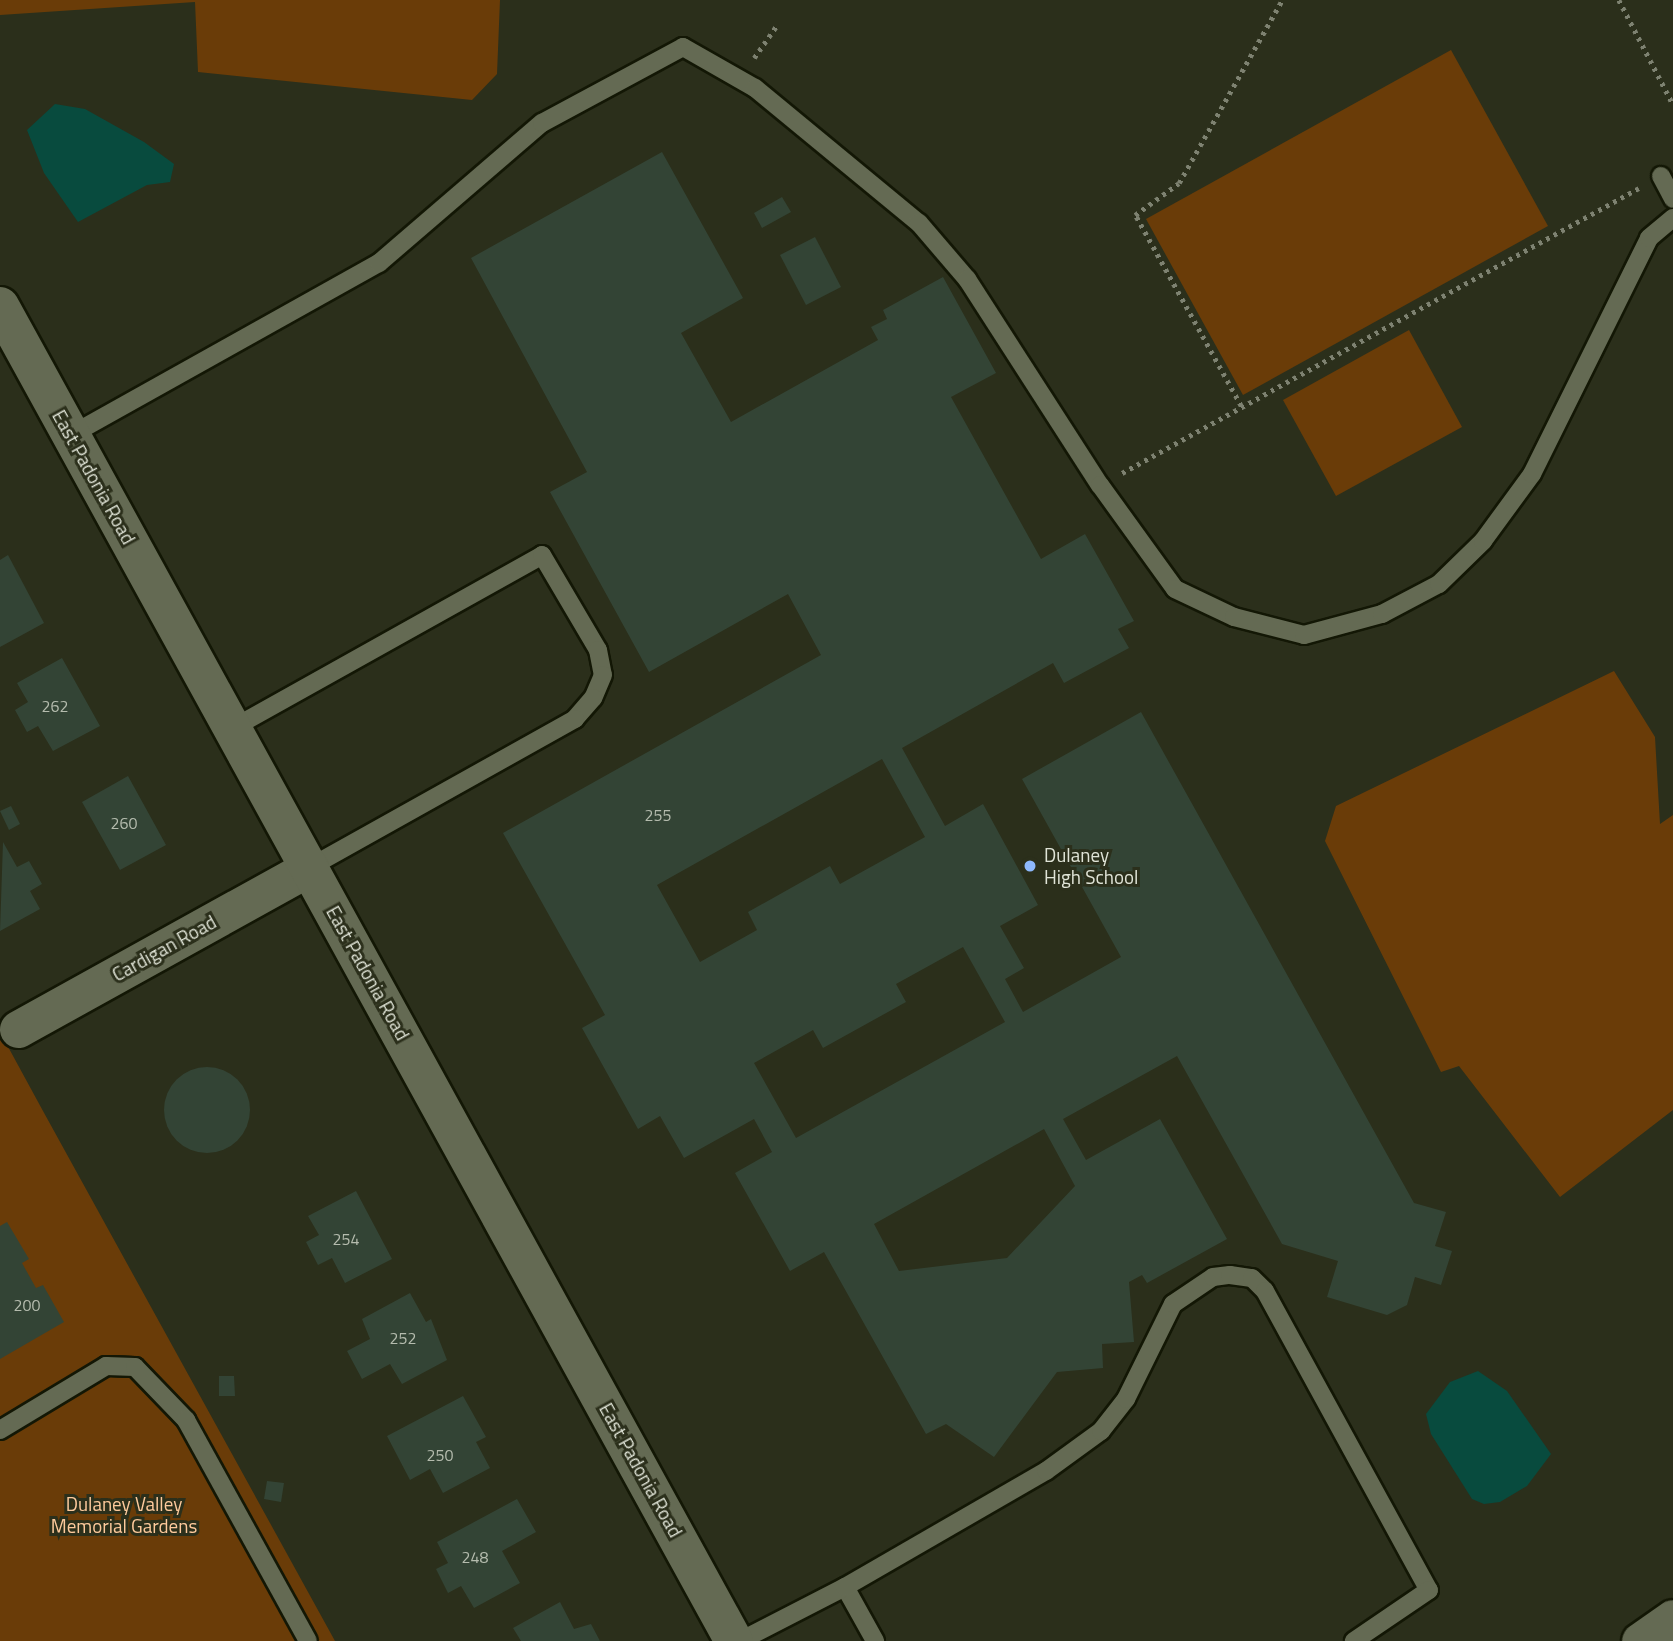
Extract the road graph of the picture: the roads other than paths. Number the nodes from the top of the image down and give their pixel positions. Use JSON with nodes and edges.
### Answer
{"nodes":[{"id":1,"x":1661,"y":176,"type":"road end"},
{"id":2,"x":1673,"y":199,"type":"edge"},
{"id":3,"x":1673,"y":218,"type":"edge"},
{"id":4,"x":0,"y":306,"type":"edge"},
{"id":5,"x":71,"y":435,"type":"junction"},
{"id":6,"x":233,"y":728,"type":"junction"},
{"id":7,"x":310,"y":867,"type":"junction"},
{"id":8,"x":9,"y":1035,"type":"edge"},
{"id":9,"x":0,"y":1430,"type":"edge"},
{"id":10,"x":845,"y":1587,"type":"junction"},
{"id":11,"x":1673,"y":1618,"type":"edge"},
{"id":12,"x":308,"y":1641,"type":"edge"},
{"id":13,"x":737,"y":1641,"type":"edge"},
{"id":14,"x":875,"y":1641,"type":"edge"},
{"id":15,"x":1354,"y":1641,"type":"edge"},
{"id":16,"x":1640,"y":1641,"type":"edge"}],
"edges":[{"from":1,"to":2,"type":"lane"},
{"from":3,"to":5,"type":"lane"},
{"from":4,"to":5,"type":"street","name":"East Padonia Road"},
{"from":5,"to":6,"type":"street","name":"East Padonia Road"},
{"from":6,"to":7,"type":"street","name":"East Padonia Road"},
{"from":6,"to":7,"type":"lane"},
{"from":7,"to":8,"type":"street","name":"Cardigan Road"},
{"from":7,"to":13,"type":"street","name":"East Padonia Road"},
{"from":9,"to":12,"type":"lane"},
{"from":10,"to":13,"type":"lane"},
{"from":10,"to":14,"type":"lane"},
{"from":10,"to":15,"type":"lane"},
{"from":11,"to":16,"type":"street"}]}
